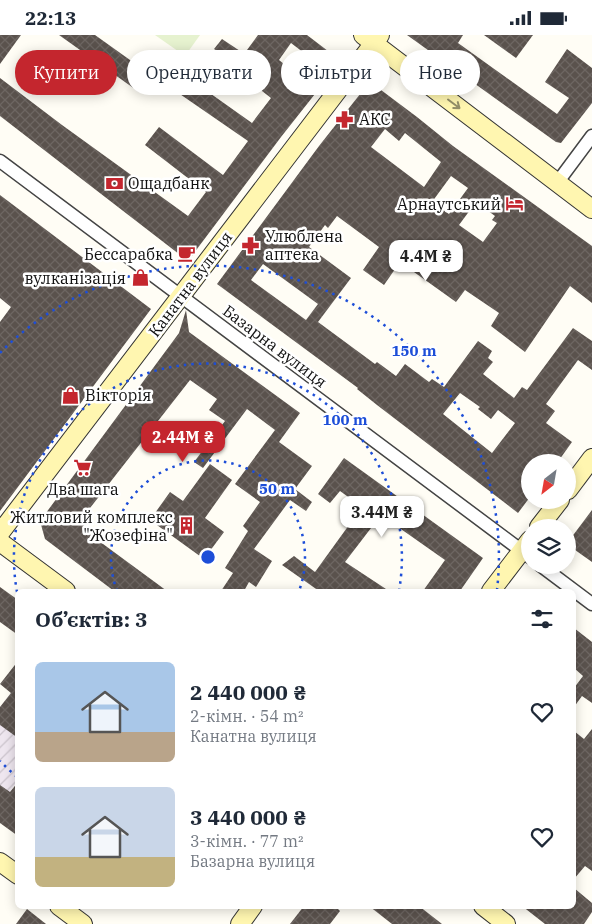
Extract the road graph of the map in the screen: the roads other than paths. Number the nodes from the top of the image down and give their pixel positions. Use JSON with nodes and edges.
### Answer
{"nodes":[{"id":1,"x":372,"y":38,"type":"edge"},
{"id":2,"x":592,"y":136,"type":"edge"},
{"id":3,"x":0,"y":161,"type":"edge"},
{"id":4,"x":557,"y":183,"type":"junction"},
{"id":5,"x":592,"y":209,"type":"edge"},
{"id":6,"x":181,"y":296,"type":"junction"},
{"id":7,"x":592,"y":458,"type":"edge"},
{"id":8,"x":576,"y":479,"type":"edge"},
{"id":9,"x":553,"y":509,"type":"edge"},
{"id":10,"x":545,"y":519,"type":"edge"},
{"id":11,"x":0,"y":533,"type":"edge"},
{"id":12,"x":0,"y":542,"type":"edge"},
{"id":13,"x":521,"y":545,"type":"edge"},
{"id":14,"x":521,"y":556,"type":"edge"},
{"id":15,"x":552,"y":574,"type":"edge"},
{"id":16,"x":63,"y":589,"type":"edge"},
{"id":17,"x":493,"y":589,"type":"edge"},
{"id":18,"x":572,"y":589,"type":"edge"},
{"id":19,"x":576,"y":592,"type":"edge"},
{"id":20,"x":592,"y":604,"type":"edge"},
{"id":21,"x":0,"y":862,"type":"edge"},
{"id":22,"x":15,"y":873,"type":"edge"},
{"id":23,"x":63,"y":909,"type":"edge"},
{"id":24,"x":251,"y":909,"type":"edge"},
{"id":25,"x":487,"y":909,"type":"edge"},
{"id":26,"x":83,"y":924,"type":"edge"},
{"id":27,"x":240,"y":924,"type":"edge"},
{"id":28,"x":506,"y":924,"type":"edge"}],
"edges":[{"from":1,"to":4,"type":"street","one_way":true},
{"from":1,"to":6,"type":"street","name":"Канатна вулиця"},
{"from":2,"to":4,"type":"street"},
{"from":3,"to":6,"type":"street","name":"Базарна вулиця"},
{"from":4,"to":5,"type":"street"},
{"from":6,"to":11,"type":"street","name":"Канатна вулиця"},
{"from":6,"to":13,"type":"street","name":"Базарна вулиця"},
{"from":7,"to":8,"type":"street"},
{"from":9,"to":10,"type":"street"},
{"from":12,"to":16,"type":"street"},
{"from":14,"to":17,"type":"street"},
{"from":15,"to":18,"type":"street"},
{"from":19,"to":20,"type":"street"},
{"from":21,"to":22,"type":"street"},
{"from":23,"to":26,"type":"street"},
{"from":24,"to":27,"type":"street"},
{"from":25,"to":28,"type":"street"}]}
